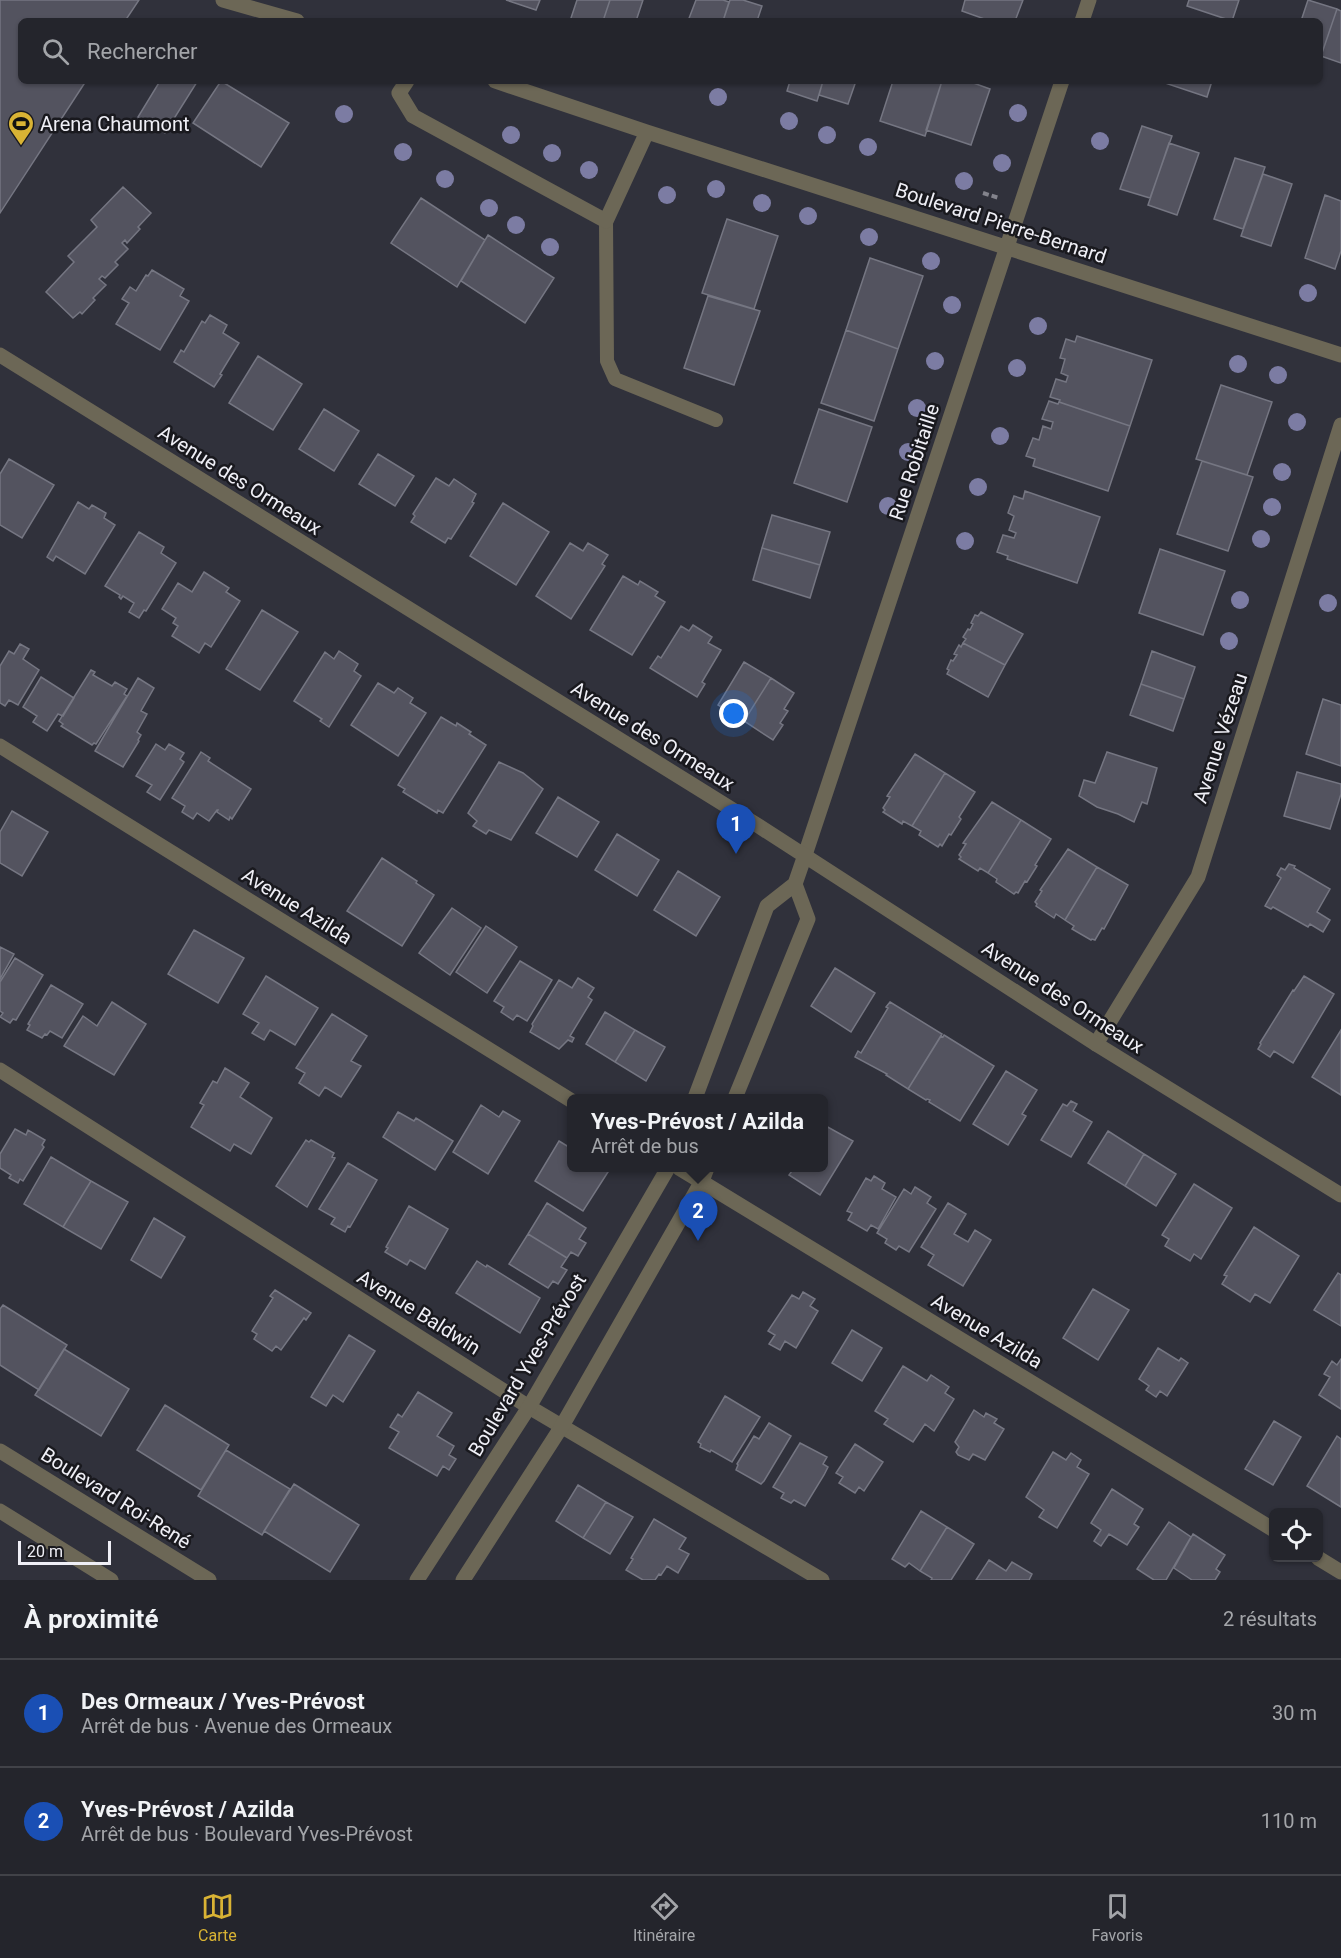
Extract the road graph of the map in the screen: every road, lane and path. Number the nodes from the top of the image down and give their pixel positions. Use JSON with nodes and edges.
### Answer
{"nodes":[{"id":1,"x":223,"y":0,"type":"edge"},
{"id":2,"x":1089,"y":0,"type":"edge"},
{"id":3,"x":286,"y":18,"type":"edge"},
{"id":4,"x":1083,"y":18,"type":"edge"},
{"id":5,"x":405,"y":84,"type":"edge"},
{"id":6,"x":504,"y":84,"type":"edge"},
{"id":7,"x":1061,"y":84,"type":"edge"},
{"id":8,"x":647,"y":132,"type":"junction"},
{"id":9,"x":606,"y":221,"type":"junction"},
{"id":10,"x":1007,"y":247,"type":"junction"},
{"id":11,"x":0,"y":356,"type":"edge"},
{"id":12,"x":1341,"y":356,"type":"edge"},
{"id":13,"x":716,"y":420,"type":"dead end"},
{"id":14,"x":1341,"y":425,"type":"edge"},
{"id":15,"x":0,"y":746,"type":"edge"},
{"id":16,"x":805,"y":855,"type":"junction"},
{"id":17,"x":795,"y":884,"type":"junction"},
{"id":18,"x":1096,"y":1044,"type":"junction"},
{"id":19,"x":0,"y":1070,"type":"edge"},
{"id":20,"x":696,"y":1094,"type":"edge"},
{"id":21,"x":737,"y":1094,"type":"edge"},
{"id":22,"x":567,"y":1098,"type":"edge"},
{"id":23,"x":665,"y":1172,"type":"edge"},
{"id":24,"x":704,"y":1174,"type":"edge"},
{"id":25,"x":1341,"y":1195,"type":"edge"},
{"id":26,"x":530,"y":1407,"type":"junction"},
{"id":27,"x":562,"y":1426,"type":"junction"},
{"id":28,"x":0,"y":1451,"type":"edge"},
{"id":29,"x":0,"y":1511,"type":"edge"},
{"id":30,"x":1269,"y":1527,"type":"edge"},
{"id":31,"x":1323,"y":1560,"type":"edge"},
{"id":32,"x":1341,"y":1572,"type":"edge"},
{"id":33,"x":111,"y":1580,"type":"edge"},
{"id":34,"x":209,"y":1580,"type":"edge"},
{"id":35,"x":417,"y":1580,"type":"edge"},
{"id":36,"x":463,"y":1580,"type":"edge"},
{"id":37,"x":822,"y":1580,"type":"edge"}],
"edges":[{"from":1,"to":3,"type":"street"},
{"from":2,"to":4,"type":"street"},
{"from":5,"to":9,"type":"street"},
{"from":6,"to":8,"type":"street","name":"Boulevard Pierre-Bernard"},
{"from":7,"to":10,"type":"street","name":"Rue Robitaille"},
{"from":8,"to":9,"type":"street"},
{"from":8,"to":10,"type":"street","name":"Boulevard Pierre-Bernard"},
{"from":9,"to":13,"type":"lane"},
{"from":10,"to":12,"type":"street","name":"Boulevard Pierre-Bernard"},
{"from":10,"to":16,"type":"street","name":"Rue Robitaille"},
{"from":11,"to":16,"type":"street","name":"Avenue des Ormeaux"},
{"from":14,"to":18,"type":"street","name":"Avenue Vézeau"},
{"from":15,"to":22,"type":"street","name":"Avenue Azilda"},
{"from":16,"to":17,"type":"street"},
{"from":16,"to":18,"type":"street","name":"Avenue des Ormeaux"},
{"from":17,"to":20,"type":"street"},
{"from":17,"to":21,"type":"street"},
{"from":18,"to":25,"type":"street","name":"Avenue des Ormeaux"},
{"from":19,"to":26,"type":"street","name":"Avenue Baldwin"},
{"from":23,"to":26,"type":"street","name":"Boulevard Yves-Prévost"},
{"from":24,"to":27,"type":"street"},
{"from":24,"to":30,"type":"street","name":"Avenue Azilda"},
{"from":26,"to":27,"type":"street","name":"Avenue Baldwin"},
{"from":26,"to":35,"type":"street","name":"Boulevard Yves-Prévost"},
{"from":27,"to":36,"type":"street"},
{"from":27,"to":37,"type":"street","name":"Avenue Baldwin"},
{"from":28,"to":34,"type":"street","name":"Boulevard Roi-René"},
{"from":29,"to":33,"type":"street"},
{"from":31,"to":32,"type":"street"}]}
